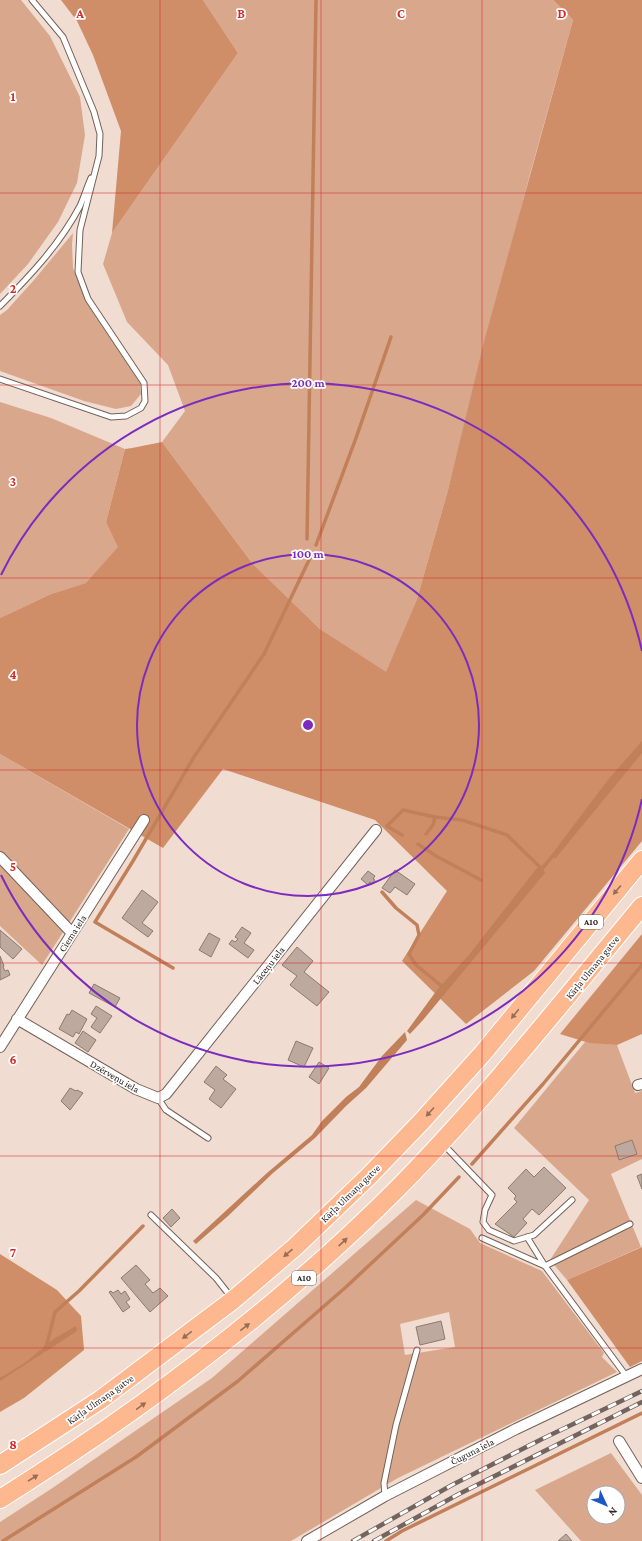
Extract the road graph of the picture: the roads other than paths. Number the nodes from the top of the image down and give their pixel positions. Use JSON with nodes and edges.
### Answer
{"nodes":[{"id":1,"x":32,"y":0,"type":"edge"},
{"id":2,"x":99,"y":156,"type":"junction"},
{"id":3,"x":0,"y":306,"type":"edge"},
{"id":4,"x":0,"y":379,"type":"edge"},
{"id":5,"x":144,"y":820,"type":"dead end"},
{"id":6,"x":376,"y":830,"type":"dead end"},
{"id":7,"x":0,"y":857,"type":"edge"},
{"id":8,"x":642,"y":860,"type":"edge"},
{"id":9,"x":642,"y":906,"type":"edge"},
{"id":10,"x":72,"y":933,"type":"junction"},
{"id":11,"x":17,"y":1019,"type":"junction"},
{"id":12,"x":0,"y":1045,"type":"edge"},
{"id":13,"x":158,"y":1098,"type":"junction"},
{"id":14,"x":208,"y":1138,"type":"dead end"},
{"id":15,"x":441,"y":1143,"type":"junction"},
{"id":16,"x":572,"y":1200,"type":"dead end"},
{"id":17,"x":151,"y":1214,"type":"dead end"},
{"id":18,"x":630,"y":1224,"type":"dead end"},
{"id":19,"x":527,"y":1237,"type":"junction"},
{"id":20,"x":482,"y":1238,"type":"dead end"},
{"id":21,"x":545,"y":1266,"type":"junction"},
{"id":22,"x":233,"y":1300,"type":"junction"},
{"id":23,"x":418,"y":1350,"type":"dead end"},
{"id":24,"x":642,"y":1369,"type":"edge"},
{"id":25,"x":627,"y":1376,"type":"junction"},
{"id":26,"x":619,"y":1441,"type":"dead end"},
{"id":27,"x":0,"y":1465,"type":"edge"},
{"id":28,"x":642,"y":1478,"type":"edge"},
{"id":29,"x":385,"y":1496,"type":"junction"},
{"id":30,"x":0,"y":1498,"type":"edge"},
{"id":31,"x":307,"y":1541,"type":"edge"}],
"edges":[{"from":1,"to":2,"type":"lane"},
{"from":2,"to":3,"type":"lane"},
{"from":2,"to":4,"type":"lane"},
{"from":5,"to":10,"type":"street","name":"Ciema iela"},
{"from":6,"to":13,"type":"street","name":"Lāceņu iela"},
{"from":7,"to":10,"type":"street"},
{"from":8,"to":22,"type":"highway","name":"Kārļa Ulmaņa gatve","number":"A10","one_way":true},
{"from":9,"to":15,"type":"highway","name":"Kārļa Ulmaņa gatve","number":"A10"},
{"from":10,"to":11,"type":"street","name":"Ciema iela"},
{"from":11,"to":12,"type":"street","name":"Ciema iela"},
{"from":11,"to":13,"type":"street","name":"Dzērveņu iela"},
{"from":13,"to":14,"type":"lane","name":"Dzērveņu iela"},
{"from":15,"to":19,"type":"lane"},
{"from":30,"to":15,"type":"highway","name":"Kārļa Ulmaņa gatve","number":"A10","one_way":true},
{"from":16,"to":19,"type":"lane"},
{"from":17,"to":22,"type":"lane"},
{"from":18,"to":21,"type":"lane"},
{"from":19,"to":21,"type":"lane"},
{"from":20,"to":21,"type":"lane"},
{"from":21,"to":25,"type":"lane"},
{"from":22,"to":27,"type":"highway","name":"Kārļa Ulmaņa gatve","number":"A10","one_way":true},
{"from":23,"to":29,"type":"lane"},
{"from":24,"to":25,"type":"street","name":"Čuguna iela"},
{"from":25,"to":29,"type":"street","name":"Čuguna iela"},
{"from":26,"to":28,"type":"street"},
{"from":29,"to":31,"type":"street","name":"Čuguna iela"}]}
